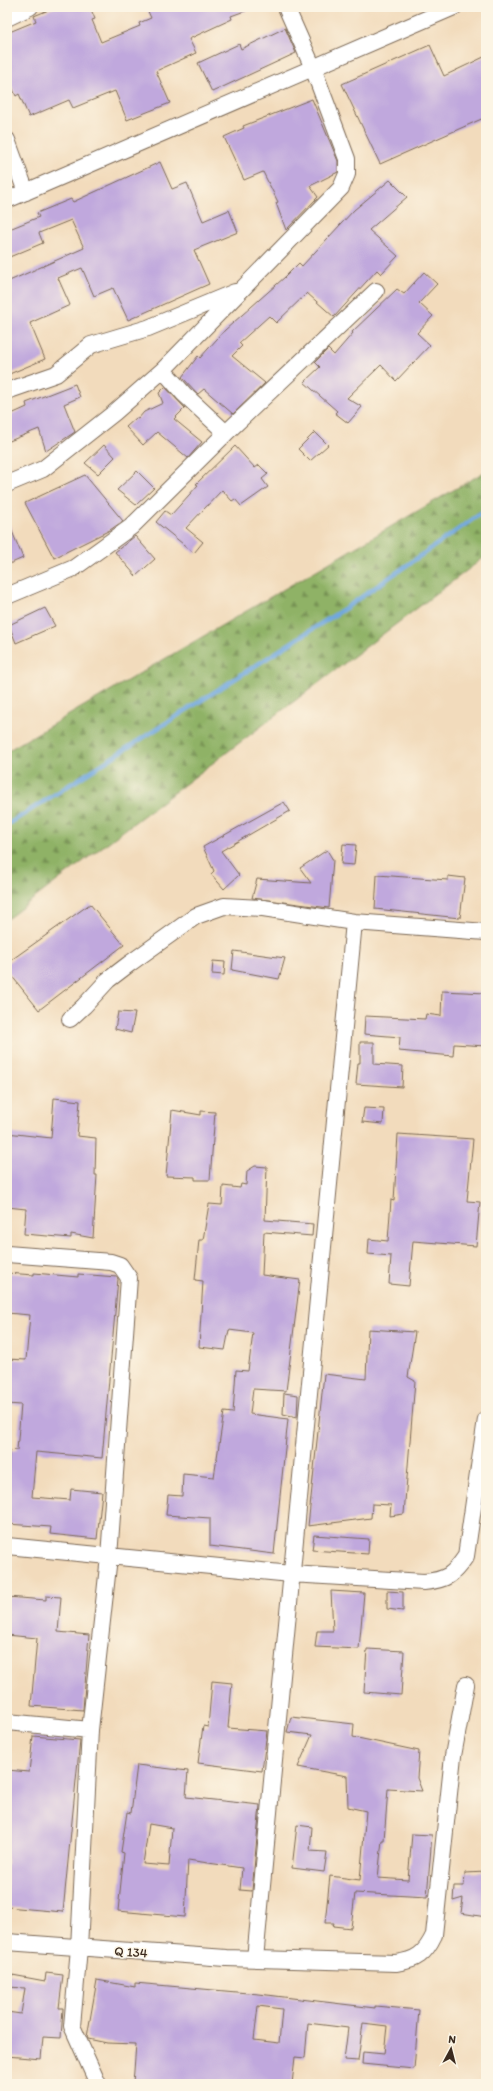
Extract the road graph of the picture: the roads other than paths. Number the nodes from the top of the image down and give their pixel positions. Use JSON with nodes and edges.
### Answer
{"nodes":[{"id":1,"x":30,"y":7,"type":"edge"},
{"id":2,"x":286,"y":7,"type":"edge"},
{"id":3,"x":454,"y":7,"type":"edge"},
{"id":4,"x":7,"y":18,"type":"edge"},
{"id":5,"x":313,"y":68,"type":"junction"},
{"id":6,"x":7,"y":140,"type":"edge"},
{"id":7,"x":26,"y":192,"type":"junction"},
{"id":8,"x":7,"y":200,"type":"edge"},
{"id":9,"x":242,"y":290,"type":"junction"},
{"id":10,"x":376,"y":291,"type":"dead end"},
{"id":11,"x":162,"y":370,"type":"junction"},
{"id":12,"x":7,"y":391,"type":"edge"},
{"id":13,"x":226,"y":433,"type":"junction"},
{"id":14,"x":7,"y":484,"type":"edge"},
{"id":15,"x":7,"y":596,"type":"edge"},
{"id":16,"x":354,"y":922,"type":"junction"},
{"id":17,"x":486,"y":932,"type":"edge"},
{"id":18,"x":70,"y":1019,"type":"dead end"},
{"id":19,"x":7,"y":1254,"type":"edge"},
{"id":20,"x":486,"y":1419,"type":"edge"},
{"id":21,"x":7,"y":1546,"type":"edge"},
{"id":22,"x":109,"y":1557,"type":"junction"},
{"id":23,"x":291,"y":1574,"type":"junction"},
{"id":24,"x":466,"y":1684,"type":"dead end"},
{"id":25,"x":7,"y":1722,"type":"edge"},
{"id":26,"x":90,"y":1730,"type":"junction"},
{"id":27,"x":7,"y":1942,"type":"edge"},
{"id":28,"x":79,"y":1948,"type":"junction"},
{"id":29,"x":256,"y":1959,"type":"junction"},
{"id":30,"x":98,"y":2084,"type":"edge"}],
"edges":[{"from":1,"to":4,"type":"street"},
{"from":2,"to":5,"type":"street"},
{"from":3,"to":5,"type":"street"},
{"from":5,"to":7,"type":"street"},
{"from":5,"to":9,"type":"street"},
{"from":6,"to":7,"type":"street"},
{"from":7,"to":8,"type":"street"},
{"from":9,"to":11,"type":"street"},
{"from":9,"to":12,"type":"street"},
{"from":10,"to":13,"type":"street"},
{"from":11,"to":13,"type":"street"},
{"from":11,"to":14,"type":"street"},
{"from":13,"to":15,"type":"street"},
{"from":16,"to":17,"type":"street"},
{"from":16,"to":18,"type":"street"},
{"from":16,"to":23,"type":"street"},
{"from":19,"to":22,"type":"street"},
{"from":20,"to":23,"type":"street"},
{"from":21,"to":22,"type":"street"},
{"from":22,"to":23,"type":"street"},
{"from":22,"to":26,"type":"street"},
{"from":23,"to":29,"type":"street"},
{"from":24,"to":29,"type":"street","name":"Q 134"},
{"from":25,"to":26,"type":"street"},
{"from":26,"to":28,"type":"street"},
{"from":27,"to":28,"type":"street","name":"Q 134"},
{"from":28,"to":29,"type":"street","name":"Q 134"},
{"from":28,"to":30,"type":"street"}]}
